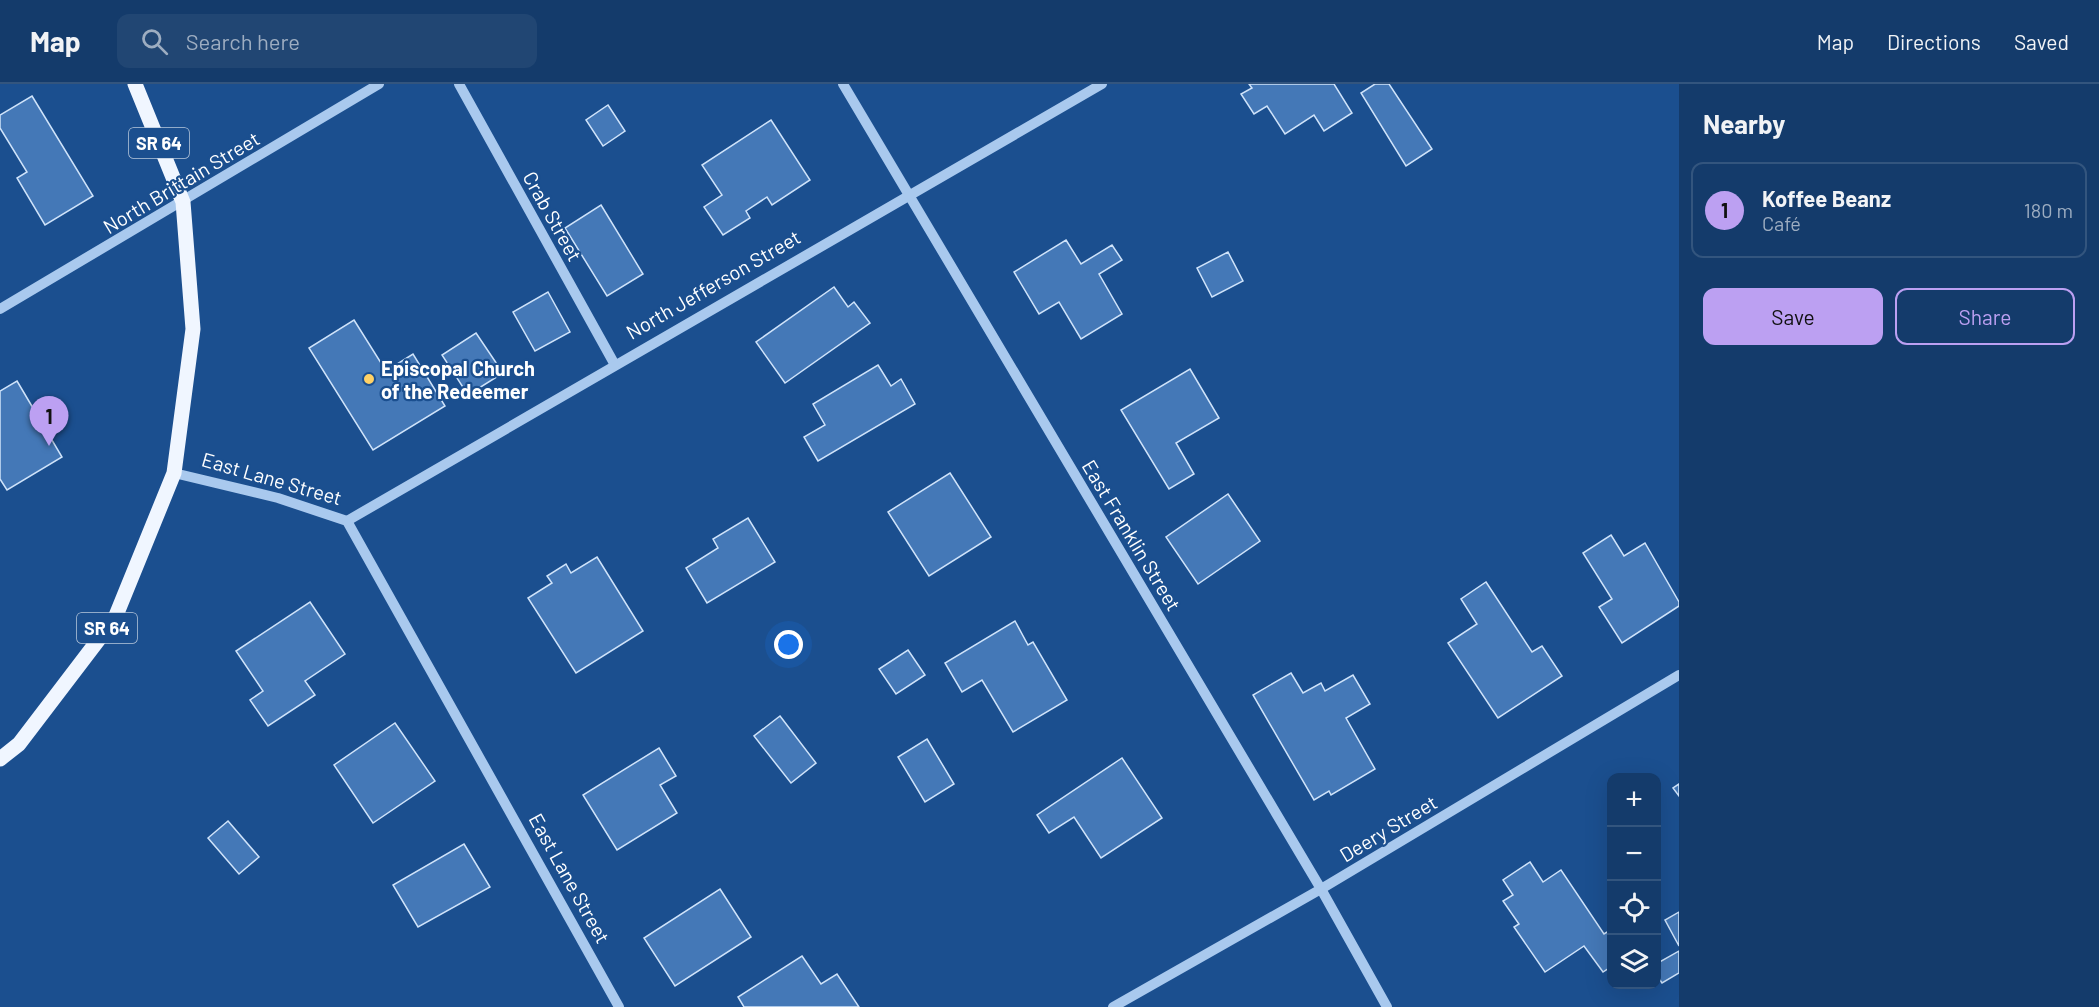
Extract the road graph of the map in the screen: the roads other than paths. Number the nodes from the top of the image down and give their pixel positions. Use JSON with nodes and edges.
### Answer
{"nodes":[{"id":1,"x":135,"y":84,"type":"edge"},
{"id":2,"x":379,"y":84,"type":"edge"},
{"id":3,"x":459,"y":84,"type":"edge"},
{"id":4,"x":843,"y":84,"type":"edge"},
{"id":5,"x":1102,"y":84,"type":"edge"},
{"id":6,"x":910,"y":195,"type":"junction"},
{"id":7,"x":183,"y":202,"type":"junction"},
{"id":8,"x":0,"y":309,"type":"edge"},
{"id":9,"x":615,"y":364,"type":"junction"},
{"id":10,"x":174,"y":473,"type":"junction"},
{"id":11,"x":347,"y":520,"type":"junction"},
{"id":12,"x":1679,"y":675,"type":"edge"},
{"id":13,"x":0,"y":759,"type":"edge"},
{"id":14,"x":1321,"y":889,"type":"junction"},
{"id":15,"x":619,"y":1007,"type":"edge"},
{"id":16,"x":1113,"y":1007,"type":"edge"},
{"id":17,"x":1387,"y":1007,"type":"edge"}],
"edges":[{"from":1,"to":7,"type":"main road","name":"East Lane Street","number":"SR 64"},
{"from":2,"to":7,"type":"street","name":"North Brittain Street"},
{"from":3,"to":9,"type":"street","name":"Crab Street"},
{"from":4,"to":6,"type":"street","name":"East Franklin Street"},
{"from":5,"to":6,"type":"street","name":"North Jefferson Street"},
{"from":6,"to":9,"type":"street","name":"North Jefferson Street"},
{"from":6,"to":14,"type":"street","name":"East Franklin Street"},
{"from":7,"to":8,"type":"street","name":"North Brittain Street"},
{"from":7,"to":10,"type":"main road","name":"East Lane Street","number":"SR 64"},
{"from":9,"to":11,"type":"street","name":"North Jefferson Street"},
{"from":10,"to":11,"type":"street","name":"East Lane Street"},
{"from":10,"to":13,"type":"main road","number":"SR 64"},
{"from":11,"to":15,"type":"street","name":"East Lane Street"},
{"from":12,"to":14,"type":"street","name":"Deery Street"},
{"from":14,"to":16,"type":"street","name":"Deery Street"},
{"from":14,"to":17,"type":"street","name":"East Franklin Street"}]}
